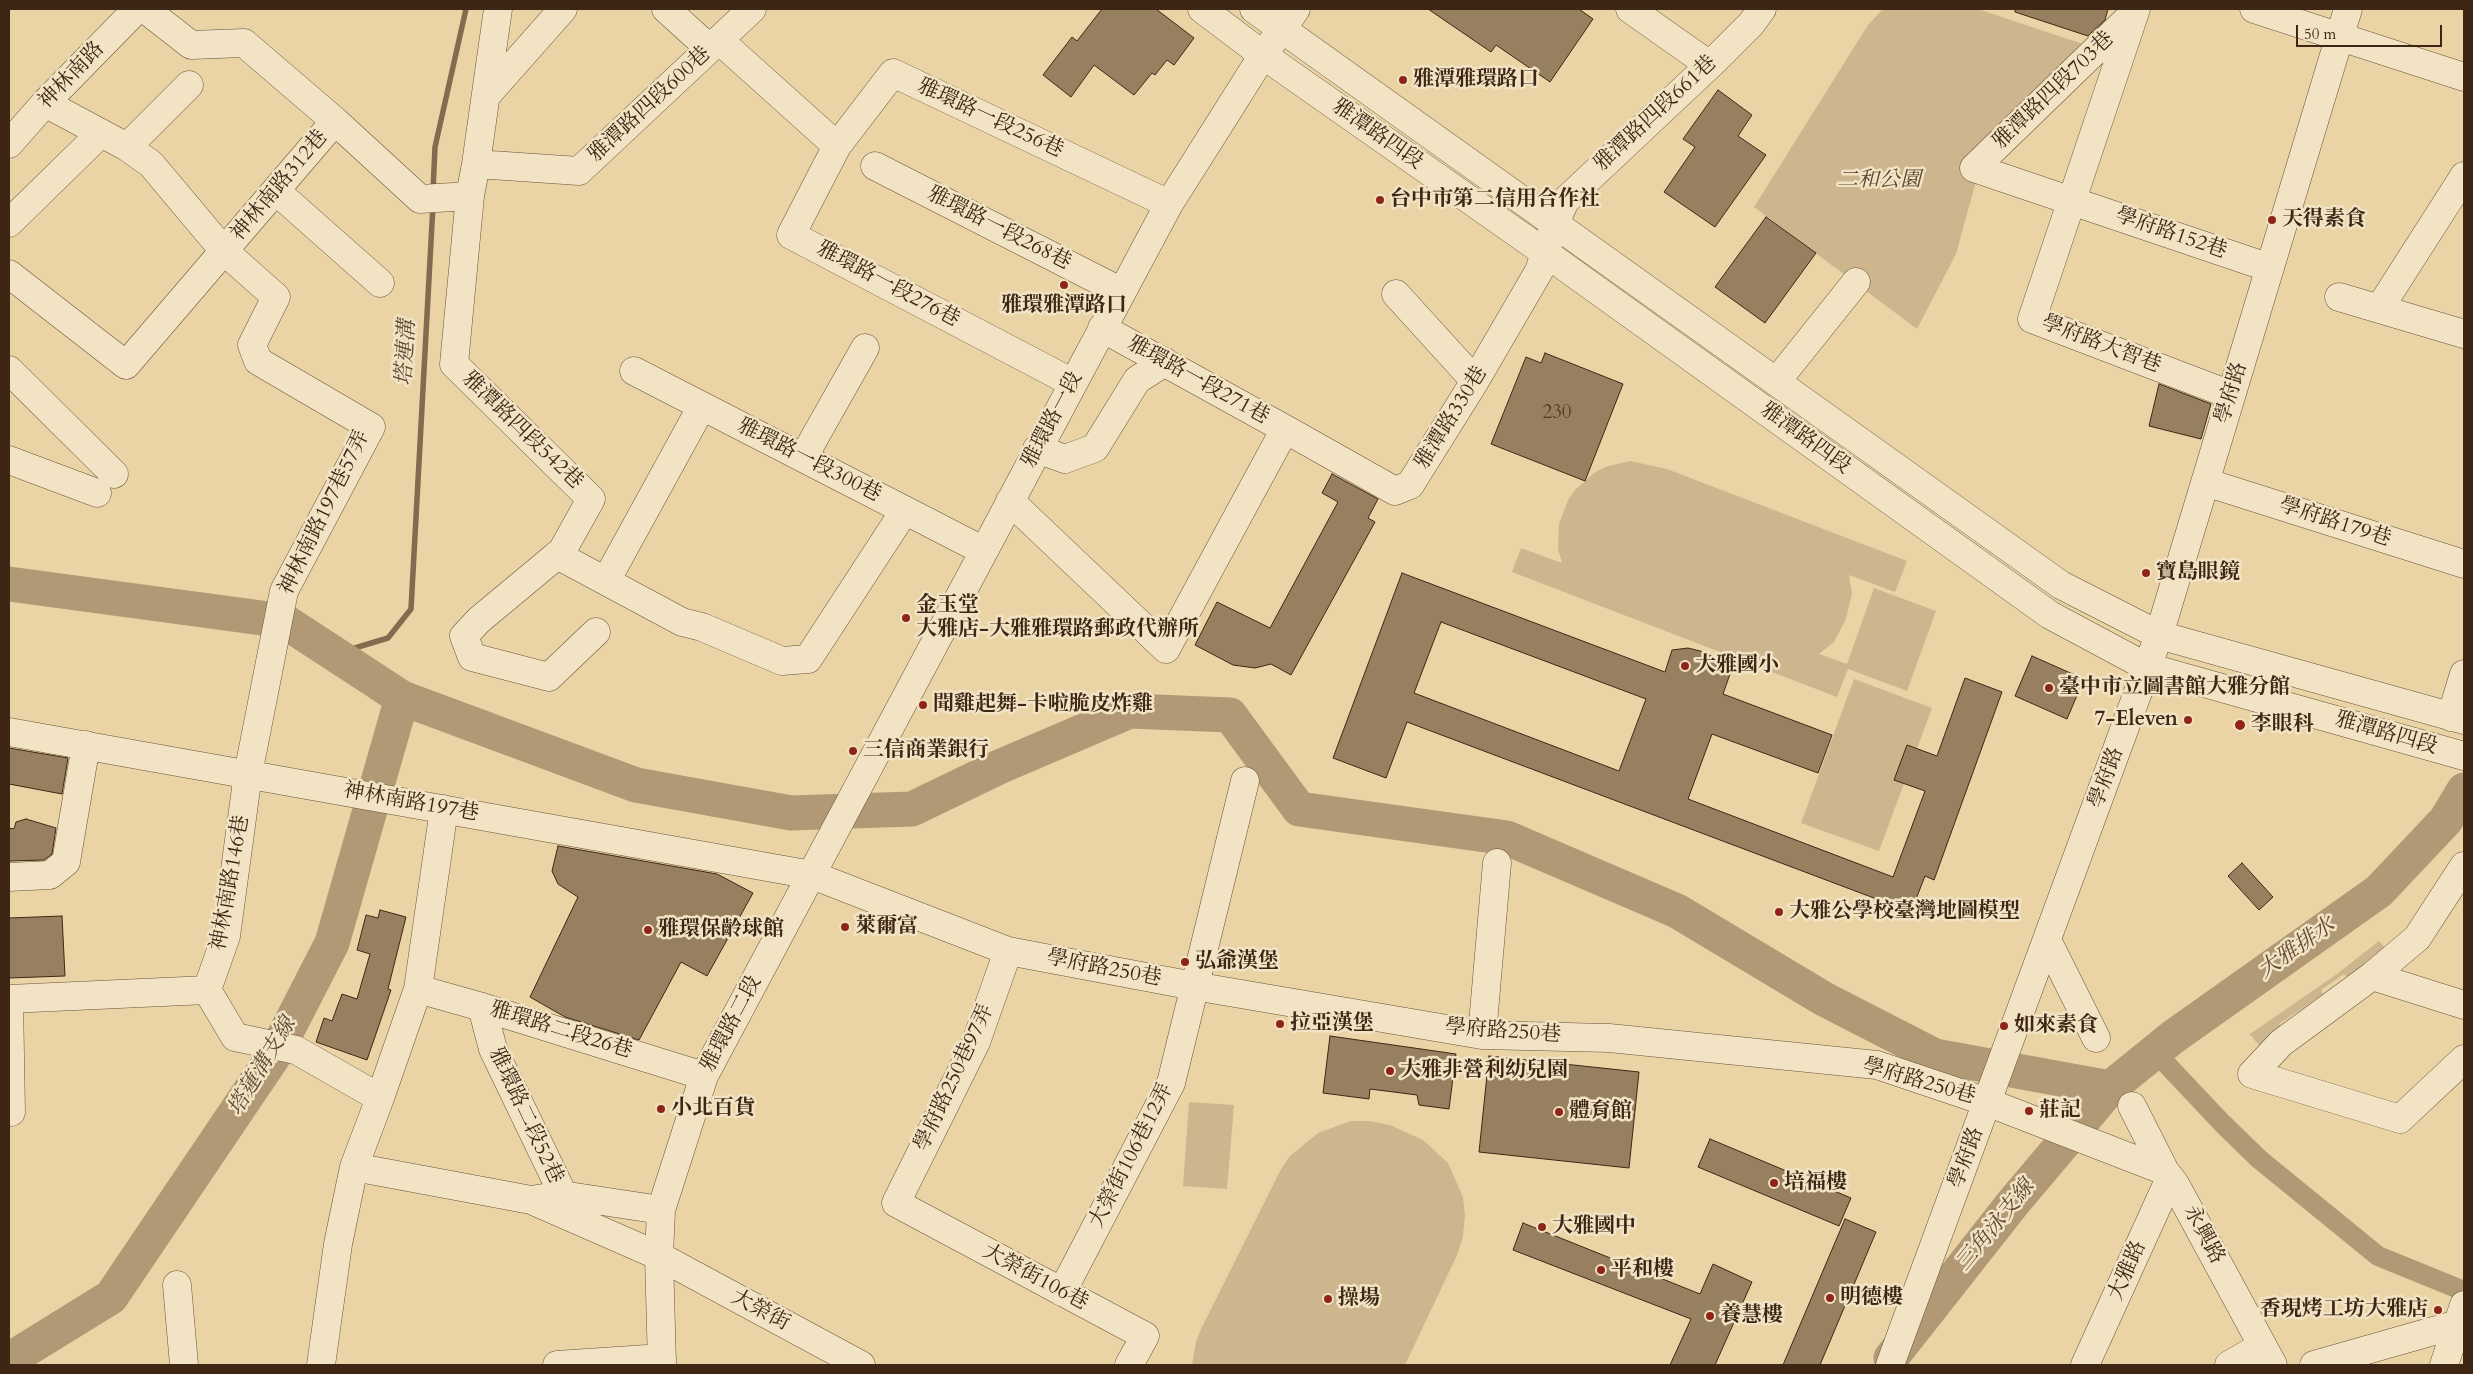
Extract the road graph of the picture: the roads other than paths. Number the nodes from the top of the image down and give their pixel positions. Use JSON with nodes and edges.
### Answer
{"nodes":[{"id":1,"x":136,"y":9,"type":"edge"},
{"id":2,"x":145,"y":9,"type":"edge"},
{"id":3,"x":498,"y":9,"type":"edge"},
{"id":4,"x":563,"y":9,"type":"edge"},
{"id":5,"x":666,"y":9,"type":"edge"},
{"id":6,"x":752,"y":9,"type":"edge"},
{"id":7,"x":1202,"y":9,"type":"edge"},
{"id":8,"x":1254,"y":9,"type":"edge"},
{"id":9,"x":1630,"y":9,"type":"edge"},
{"id":10,"x":1762,"y":9,"type":"edge"},
{"id":11,"x":2254,"y":9,"type":"edge"},
{"id":12,"x":2348,"y":9,"type":"edge"},
{"id":13,"x":2135,"y":11,"type":"edge"},
{"id":14,"x":1288,"y":19,"type":"edge"},
{"id":15,"x":2340,"y":37,"type":"junction"},
{"id":16,"x":714,"y":44,"type":"junction"},
{"id":17,"x":1263,"y":55,"type":"junction"},
{"id":18,"x":1708,"y":64,"type":"junction"},
{"id":19,"x":2464,"y":77,"type":"edge"},
{"id":20,"x":189,"y":85,"type":"dead end"},
{"id":21,"x":486,"y":96,"type":"junction"},
{"id":22,"x":45,"y":103,"type":"junction"},
{"id":23,"x":335,"y":121,"type":"junction"},
{"id":24,"x":101,"y":133,"type":"junction"},
{"id":25,"x":9,"y":144,"type":"edge"},
{"id":26,"x":837,"y":146,"type":"junction"},
{"id":27,"x":127,"y":147,"type":"junction"},
{"id":28,"x":476,"y":164,"type":"junction"},
{"id":29,"x":876,"y":166,"type":"dead end"},
{"id":30,"x":2464,"y":176,"type":"edge"},
{"id":31,"x":276,"y":191,"type":"junction"},
{"id":32,"x":470,"y":196,"type":"junction"},
{"id":33,"x":2072,"y":200,"type":"junction"},
{"id":34,"x":1169,"y":204,"type":"junction"},
{"id":35,"x":9,"y":223,"type":"edge"},
{"id":36,"x":1555,"y":223,"type":"junction"},
{"id":37,"x":224,"y":251,"type":"junction"},
{"id":38,"x":1544,"y":252,"type":"junction"},
{"id":39,"x":2270,"y":268,"type":"junction"},
{"id":40,"x":9,"y":274,"type":"edge"},
{"id":41,"x":1856,"y":282,"type":"dead end"},
{"id":42,"x":380,"y":283,"type":"dead end"},
{"id":43,"x":1122,"y":292,"type":"junction"},
{"id":44,"x":1396,"y":294,"type":"dead end"},
{"id":45,"x":2339,"y":297,"type":"dead end"},
{"id":46,"x":2380,"y":309,"type":"junction"},
{"id":47,"x":1102,"y":328,"type":"junction"},
{"id":48,"x":2464,"y":334,"type":"edge"},
{"id":49,"x":865,"y":348,"type":"dead end"},
{"id":50,"x":1164,"y":362,"type":"junction"},
{"id":51,"x":9,"y":370,"type":"edge"},
{"id":52,"x":634,"y":371,"type":"dead end"},
{"id":53,"x":1475,"y":381,"type":"junction"},
{"id":54,"x":1776,"y":382,"type":"junction"},
{"id":55,"x":1073,"y":383,"type":"junction"},
{"id":56,"x":2232,"y":395,"type":"junction"},
{"id":57,"x":702,"y":406,"type":"junction"},
{"id":58,"x":1285,"y":429,"type":"junction"},
{"id":59,"x":1038,"y":449,"type":"junction"},
{"id":60,"x":803,"y":458,"type":"junction"},
{"id":61,"x":9,"y":460,"type":"edge"},
{"id":62,"x":2205,"y":482,"type":"junction"},
{"id":63,"x":1010,"y":501,"type":"junction"},
{"id":64,"x":905,"y":510,"type":"junction"},
{"id":65,"x":984,"y":551,"type":"junction"},
{"id":66,"x":557,"y":555,"type":"junction"},
{"id":67,"x":2464,"y":564,"type":"edge"},
{"id":68,"x":606,"y":580,"type":"junction"},
{"id":69,"x":596,"y":632,"type":"dead end"},
{"id":70,"x":2159,"y":635,"type":"junction"},
{"id":71,"x":2147,"y":667,"type":"junction"},
{"id":72,"x":2464,"y":674,"type":"edge"},
{"id":73,"x":2460,"y":719,"type":"edge"},
{"id":74,"x":9,"y":732,"type":"edge"},
{"id":75,"x":86,"y":745,"type":"junction"},
{"id":76,"x":2456,"y":753,"type":"edge"},
{"id":77,"x":248,"y":774,"type":"junction"},
{"id":78,"x":1245,"y":781,"type":"dead end"},
{"id":79,"x":444,"y":809,"type":"junction"},
{"id":80,"x":829,"y":842,"type":"joint"},
{"id":81,"x":1497,"y":863,"type":"dead end"},
{"id":82,"x":2464,"y":866,"type":"edge"},
{"id":83,"x":812,"y":875,"type":"junction"},
{"id":84,"x":9,"y":877,"type":"edge"},
{"id":85,"x":2047,"y":940,"type":"junction"},
{"id":86,"x":1008,"y":951,"type":"junction"},
{"id":87,"x":2372,"y":976,"type":"junction"},
{"id":88,"x":1194,"y":986,"type":"junction"},
{"id":89,"x":418,"y":989,"type":"junction"},
{"id":90,"x":207,"y":990,"type":"junction"},
{"id":91,"x":9,"y":999,"type":"edge"},
{"id":92,"x":2464,"y":1005,"type":"edge"},
{"id":93,"x":482,"y":1007,"type":"junction"},
{"id":94,"x":1482,"y":1035,"type":"junction"},
{"id":95,"x":2096,"y":1038,"type":"dead end"},
{"id":96,"x":2464,"y":1059,"type":"edge"},
{"id":97,"x":704,"y":1076,"type":"junction"},
{"id":98,"x":1995,"y":1080,"type":"junction"},
{"id":99,"x":380,"y":1098,"type":"junction"},
{"id":100,"x":2132,"y":1106,"type":"dead end"},
{"id":101,"x":11,"y":1112,"type":"dead end"},
{"id":102,"x":354,"y":1167,"type":"junction"},
{"id":103,"x":2168,"y":1174,"type":"junction"},
{"id":104,"x":896,"y":1203,"type":"joint"},
{"id":105,"x":569,"y":1207,"type":"junction"},
{"id":106,"x":661,"y":1210,"type":"junction"},
{"id":107,"x":659,"y":1256,"type":"junction"},
{"id":108,"x":177,"y":1285,"type":"dead end"},
{"id":109,"x":1062,"y":1292,"type":"junction"},
{"id":110,"x":2462,"y":1318,"type":"edge"},
{"id":111,"x":2268,"y":1356,"type":"edge"},
{"id":112,"x":662,"y":1362,"type":"edge"},
{"id":113,"x":184,"y":1365,"type":"edge"},
{"id":114,"x":321,"y":1365,"type":"edge"},
{"id":115,"x":557,"y":1365,"type":"edge"},
{"id":116,"x":860,"y":1365,"type":"edge"},
{"id":117,"x":1129,"y":1365,"type":"edge"},
{"id":118,"x":1890,"y":1365,"type":"edge"},
{"id":119,"x":2085,"y":1365,"type":"edge"},
{"id":120,"x":2229,"y":1365,"type":"edge"},
{"id":121,"x":2314,"y":1365,"type":"edge"},
{"id":122,"x":2444,"y":1365,"type":"edge"}],
"edges":[{"from":1,"to":22,"type":"street","name":"神林南路"},
{"from":2,"to":23,"type":"street","name":"神林南路312巷"},
{"from":3,"to":21,"type":"street","name":"雅潭路四段542巷"},
{"from":4,"to":21,"type":"street"},
{"from":5,"to":16,"type":"street"},
{"from":6,"to":16,"type":"street","name":"雅潭路四段600巷"},
{"from":7,"to":17,"type":"street","name":"雅潭路四段"},
{"from":8,"to":14,"type":"street","name":"雅潭路四段"},
{"from":9,"to":18,"type":"street"},
{"from":10,"to":18,"type":"street","name":"雅潭路四段661巷"},
{"from":11,"to":15,"type":"street"},
{"from":12,"to":15,"type":"street","name":"學府路"},
{"from":13,"to":33,"type":"street","name":"學府路大智巷"},
{"from":13,"to":33,"type":"street","name":"雅潭路四段703巷"},
{"from":14,"to":17,"type":"street","name":"雅環路一段"},
{"from":14,"to":36,"type":"street","name":"雅潭路四段"},
{"from":15,"to":19,"type":"street"},
{"from":15,"to":39,"type":"street","name":"學府路"},
{"from":16,"to":26,"type":"street"},
{"from":16,"to":28,"type":"street","name":"雅潭路四段600巷"},
{"from":17,"to":34,"type":"street","name":"雅環路一段"},
{"from":17,"to":38,"type":"street","name":"雅潭路四段"},
{"from":18,"to":36,"type":"street","name":"雅潭路四段661巷"},
{"from":20,"to":27,"type":"street"},
{"from":21,"to":28,"type":"street","name":"雅潭路四段542巷"},
{"from":22,"to":24,"type":"street"},
{"from":22,"to":25,"type":"street","name":"神林南路"},
{"from":23,"to":31,"type":"street","name":"神林南路312巷"},
{"from":23,"to":32,"type":"street","name":"神林南路312巷"},
{"from":24,"to":27,"type":"street"},
{"from":24,"to":35,"type":"street"},
{"from":26,"to":34,"type":"street","name":"雅環路一段256巷"},
{"from":26,"to":55,"type":"street","name":"雅環路一段276巷"},
{"from":27,"to":37,"type":"street"},
{"from":28,"to":32,"type":"street","name":"雅潭路四段542巷"},
{"from":29,"to":43,"type":"street","name":"雅環路一段268巷"},
{"from":30,"to":46,"type":"street"},
{"from":31,"to":37,"type":"street","name":"神林南路312巷"},
{"from":31,"to":42,"type":"street"},
{"from":32,"to":66,"type":"street","name":"雅潭路四段542巷"},
{"from":33,"to":39,"type":"street","name":"學府路152巷"},
{"from":33,"to":56,"type":"street","name":"學府路大智巷"},
{"from":34,"to":43,"type":"street","name":"雅環路一段"},
{"from":36,"to":38,"type":"street","name":"雅潭路330巷"},
{"from":36,"to":54,"type":"street","name":"雅潭路四段"},
{"from":37,"to":40,"type":"street","name":"神林南路312巷"},
{"from":37,"to":77,"type":"street","name":"神林南路197巷57弄"},
{"from":38,"to":53,"type":"street","name":"雅潭路330巷"},
{"from":38,"to":71,"type":"street","name":"雅潭路四段"},
{"from":39,"to":56,"type":"street","name":"學府路"},
{"from":41,"to":54,"type":"street"},
{"from":43,"to":47,"type":"street","name":"雅環路一段"},
{"from":44,"to":53,"type":"street"},
{"from":45,"to":46,"type":"street"},
{"from":46,"to":48,"type":"street"},
{"from":47,"to":50,"type":"street","name":"雅環路一段271巷"},
{"from":47,"to":55,"type":"street","name":"雅環路一段"},
{"from":49,"to":60,"type":"street"},
{"from":50,"to":58,"type":"street","name":"雅環路一段271巷"},
{"from":50,"to":59,"type":"street"},
{"from":51,"to":61,"type":"street"},
{"from":52,"to":57,"type":"street","name":"雅環路一段300巷"},
{"from":53,"to":58,"type":"street","name":"雅潭路330巷"},
{"from":54,"to":70,"type":"street","name":"雅潭路四段"},
{"from":55,"to":59,"type":"street","name":"雅環路一段"},
{"from":56,"to":62,"type":"street","name":"學府路"},
{"from":57,"to":60,"type":"street","name":"雅環路一段300巷"},
{"from":57,"to":68,"type":"street"},
{"from":58,"to":63,"type":"street","name":"雅環路一段271巷"},
{"from":59,"to":63,"type":"street","name":"雅環路一段"},
{"from":60,"to":64,"type":"street","name":"雅環路一段300巷"},
{"from":62,"to":67,"type":"street","name":"學府路179巷"},
{"from":62,"to":70,"type":"street","name":"學府路"},
{"from":63,"to":65,"type":"street","name":"雅環路一段"},
{"from":64,"to":65,"type":"street","name":"雅環路一段300巷"},
{"from":64,"to":68,"type":"street"},
{"from":65,"to":80,"type":"street","name":"雅環路一段"},
{"from":66,"to":68,"type":"street"},
{"from":66,"to":69,"type":"street","name":"雅潭路四段542巷"},
{"from":70,"to":71,"type":"street","name":"學府路"},
{"from":70,"to":73,"type":"street","name":"雅潭路四段"},
{"from":71,"to":76,"type":"street","name":"雅潭路四段"},
{"from":71,"to":85,"type":"street","name":"學府路"},
{"from":72,"to":73,"type":"street"},
{"from":74,"to":75,"type":"street","name":"神林南路197巷"},
{"from":75,"to":77,"type":"street","name":"神林南路197巷"},
{"from":75,"to":84,"type":"street"},
{"from":77,"to":79,"type":"street","name":"神林南路197巷"},
{"from":77,"to":90,"type":"street","name":"神林南路146巷"},
{"from":78,"to":88,"type":"street","name":"大榮街106巷12弄"},
{"from":79,"to":83,"type":"street","name":"神林南路197巷"},
{"from":79,"to":89,"type":"street"},
{"from":80,"to":83,"type":"street","name":"雅環路二段"},
{"from":81,"to":94,"type":"street"},
{"from":82,"to":87,"type":"street"},
{"from":83,"to":86,"type":"street","name":"學府路250巷"},
{"from":83,"to":97,"type":"street","name":"雅環路二段"},
{"from":85,"to":95,"type":"street"},
{"from":85,"to":98,"type":"street","name":"學府路"},
{"from":86,"to":88,"type":"street","name":"學府路250巷"},
{"from":86,"to":104,"type":"street","name":"學府路250巷97弄"},
{"from":87,"to":92,"type":"street"},
{"from":87,"to":96,"type":"street"},
{"from":88,"to":94,"type":"street","name":"學府路250巷"},
{"from":88,"to":109,"type":"street","name":"大榮街106巷12弄"},
{"from":89,"to":93,"type":"street","name":"雅環路二段26巷"},
{"from":89,"to":99,"type":"street"},
{"from":90,"to":91,"type":"street"},
{"from":90,"to":99,"type":"street"},
{"from":91,"to":101,"type":"street"},
{"from":93,"to":97,"type":"street","name":"雅環路二段26巷"},
{"from":93,"to":105,"type":"street","name":"雅環路二段52巷"},
{"from":94,"to":98,"type":"street","name":"學府路250巷"},
{"from":97,"to":106,"type":"street","name":"雅環路二段"},
{"from":98,"to":103,"type":"street","name":"學府路250巷"},
{"from":98,"to":118,"type":"street","name":"學府路"},
{"from":99,"to":102,"type":"street"},
{"from":100,"to":103,"type":"street","name":"永興路"},
{"from":102,"to":105,"type":"street","name":"雅環路二段52巷"},
{"from":102,"to":114,"type":"street"},
{"from":103,"to":111,"type":"street","name":"永興路"},
{"from":103,"to":119,"type":"street","name":"大雅路"},
{"from":104,"to":109,"type":"street","name":"大榮街106巷"},
{"from":105,"to":106,"type":"street","name":"雅環路二段52巷"},
{"from":105,"to":107,"type":"street"},
{"from":106,"to":107,"type":"street","name":"雅環路二段"},
{"from":107,"to":112,"type":"street","name":"雅環路二段"},
{"from":107,"to":116,"type":"street","name":"大榮街"},
{"from":108,"to":113,"type":"street"},
{"from":109,"to":117,"type":"street","name":"大榮街106巷"},
{"from":110,"to":121,"type":"street"},
{"from":110,"to":122,"type":"street"},
{"from":111,"to":120,"type":"street"},
{"from":112,"to":115,"type":"street"}]}
